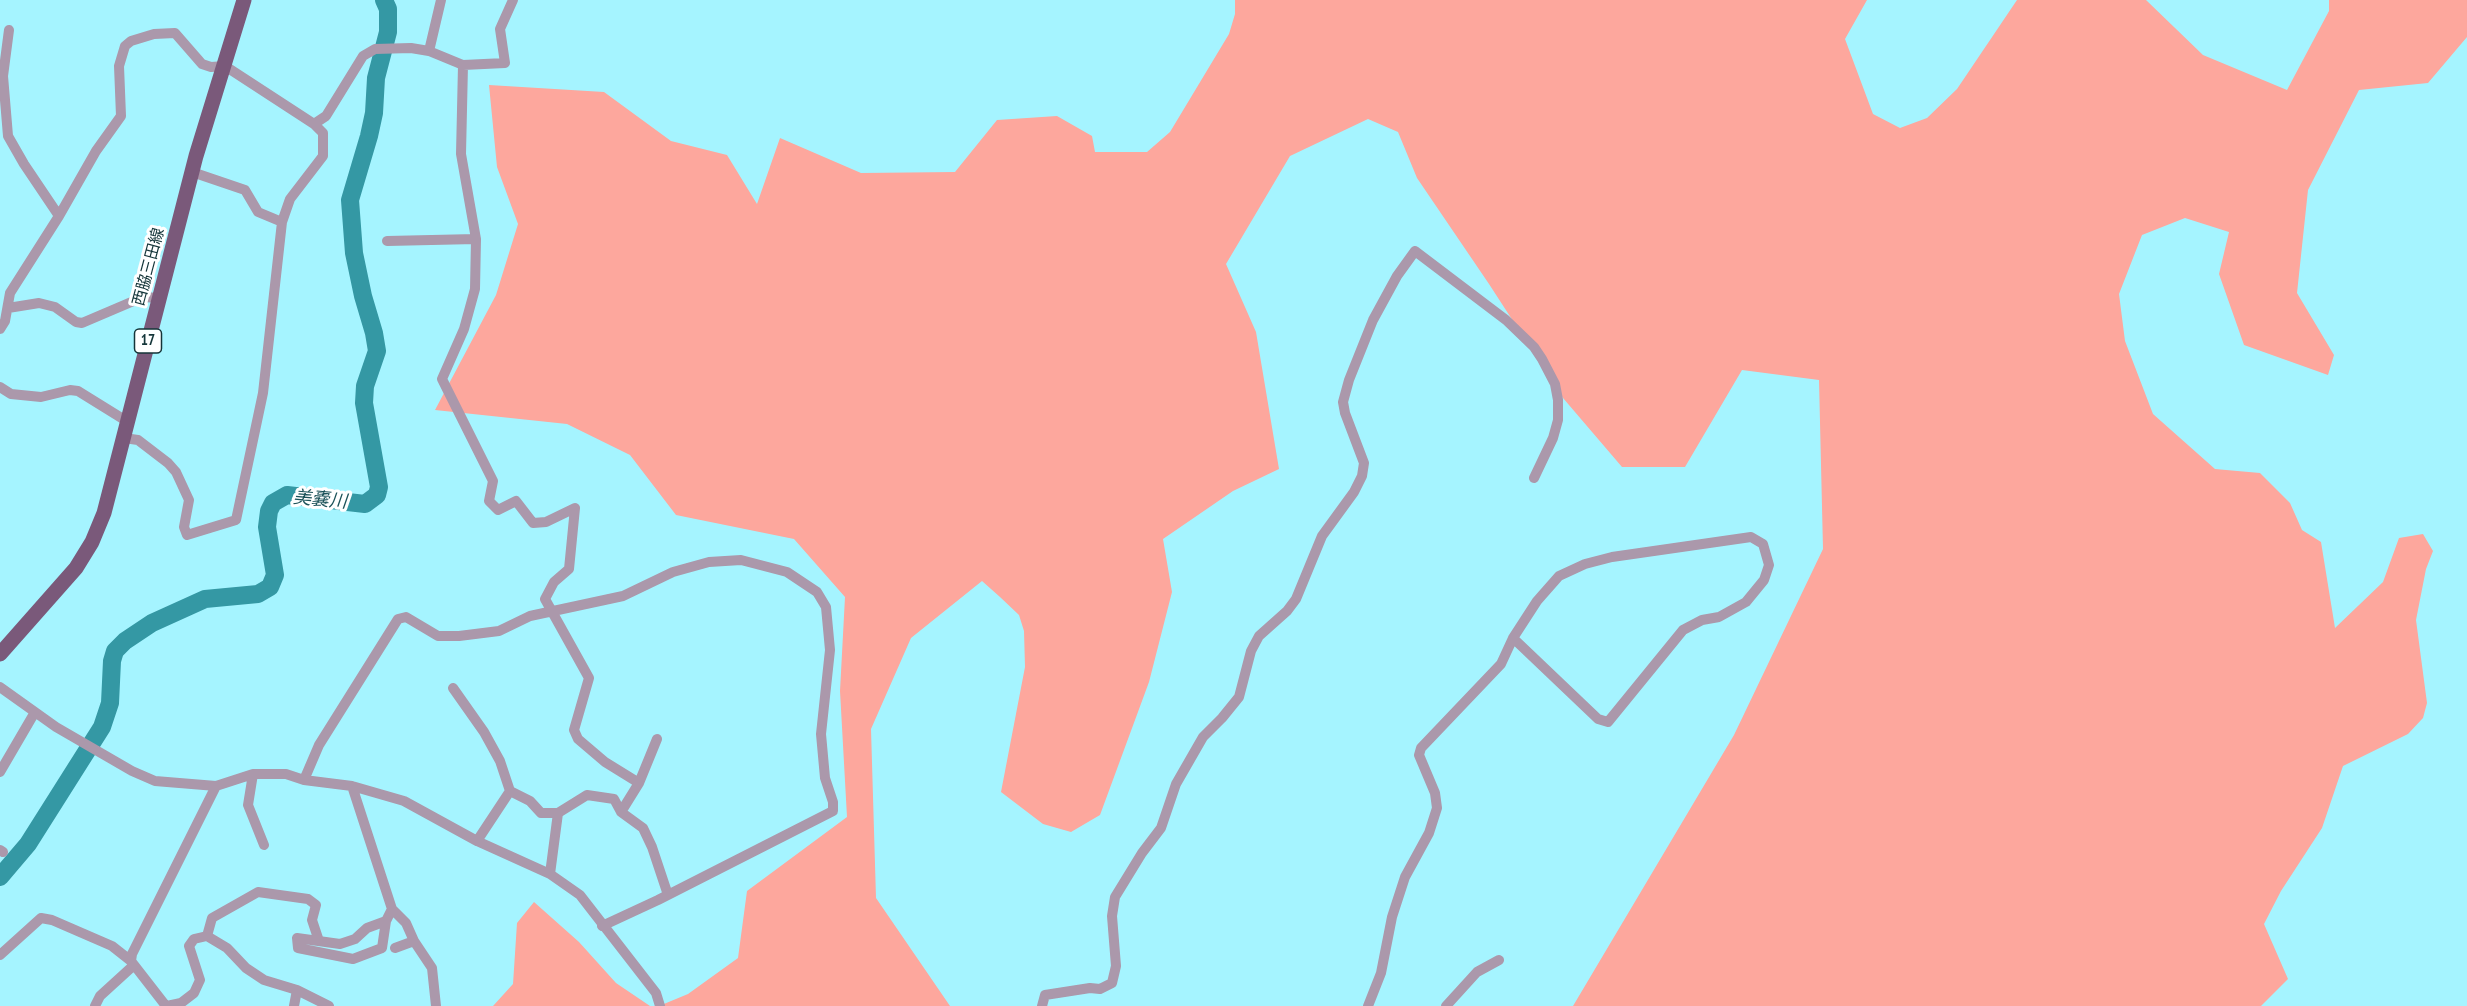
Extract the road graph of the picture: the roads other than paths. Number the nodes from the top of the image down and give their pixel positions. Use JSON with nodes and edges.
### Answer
{"nodes":[{"id":1,"x":244,"y":0,"type":"edge"},
{"id":2,"x":441,"y":0,"type":"edge"},
{"id":3,"x":513,"y":0,"type":"edge"},
{"id":4,"x":9,"y":30,"type":"dead end"},
{"id":5,"x":429,"y":51,"type":"junction"},
{"id":6,"x":463,"y":65,"type":"junction"},
{"id":7,"x":225,"y":66,"type":"junction"},
{"id":8,"x":314,"y":124,"type":"junction"},
{"id":9,"x":192,"y":172,"type":"junction"},
{"id":10,"x":59,"y":216,"type":"junction"},
{"id":11,"x":282,"y":222,"type":"junction"},
{"id":12,"x":476,"y":239,"type":"junction"},
{"id":13,"x":387,"y":241,"type":"dead end"},
{"id":14,"x":159,"y":298,"type":"junction"},
{"id":15,"x":8,"y":309,"type":"junction"},
{"id":16,"x":0,"y":329,"type":"edge"},
{"id":17,"x":0,"y":387,"type":"edge"},
{"id":18,"x":128,"y":422,"type":"junction"},
{"id":19,"x":124,"y":438,"type":"junction"},
{"id":20,"x":1534,"y":478,"type":"dead end"},
{"id":21,"x":550,"y":611,"type":"junction"},
{"id":22,"x":1513,"y":638,"type":"junction"},
{"id":23,"x":0,"y":654,"type":"edge"},
{"id":24,"x":0,"y":687,"type":"edge"},
{"id":25,"x":453,"y":688,"type":"dead end"},
{"id":26,"x":35,"y":712,"type":"junction"},
{"id":27,"x":657,"y":739,"type":"dead end"},
{"id":28,"x":0,"y":772,"type":"edge"},
{"id":29,"x":253,"y":774,"type":"junction"},
{"id":30,"x":304,"y":780,"type":"junction"},
{"id":31,"x":639,"y":783,"type":"junction"},
{"id":32,"x":216,"y":786,"type":"junction"},
{"id":33,"x":352,"y":786,"type":"junction"},
{"id":34,"x":510,"y":791,"type":"junction"},
{"id":35,"x":621,"y":812,"type":"junction"},
{"id":36,"x":558,"y":813,"type":"junction"},
{"id":37,"x":477,"y":841,"type":"junction"},
{"id":38,"x":264,"y":845,"type":"dead end"},
{"id":39,"x":550,"y":874,"type":"junction"},
{"id":40,"x":669,"y":895,"type":"junction"},
{"id":41,"x":392,"y":909,"type":"junction"},
{"id":42,"x":386,"y":921,"type":"junction"},
{"id":43,"x":602,"y":926,"type":"junction"},
{"id":44,"x":207,"y":936,"type":"junction"},
{"id":45,"x":414,"y":941,"type":"junction"},
{"id":46,"x":319,"y":942,"type":"junction"},
{"id":47,"x":395,"y":948,"type":"dead end"},
{"id":48,"x":0,"y":955,"type":"edge"},
{"id":49,"x":1499,"y":960,"type":"dead end"},
{"id":50,"x":132,"y":963,"type":"junction"},
{"id":51,"x":297,"y":990,"type":"junction"},
{"id":52,"x":95,"y":1006,"type":"edge"},
{"id":53,"x":166,"y":1006,"type":"edge"},
{"id":54,"x":294,"y":1006,"type":"edge"},
{"id":55,"x":329,"y":1006,"type":"edge"},
{"id":56,"x":436,"y":1006,"type":"edge"},
{"id":57,"x":660,"y":1006,"type":"edge"},
{"id":58,"x":1042,"y":1006,"type":"edge"},
{"id":59,"x":1368,"y":1006,"type":"edge"},
{"id":60,"x":1446,"y":1006,"type":"edge"}],
"edges":[{"from":1,"to":7,"type":"main road","name":"西脇三田線","number":"17"},
{"from":2,"to":5,"type":"street"},
{"from":3,"to":6,"type":"street"},
{"from":4,"to":10,"type":"street"},
{"from":5,"to":6,"type":"street"},
{"from":5,"to":8,"type":"street"},
{"from":6,"to":12,"type":"street"},
{"from":7,"to":8,"type":"street"},
{"from":7,"to":9,"type":"main road","name":"西脇三田線","number":"17"},
{"from":7,"to":10,"type":"street"},
{"from":8,"to":11,"type":"street"},
{"from":9,"to":11,"type":"street"},
{"from":9,"to":14,"type":"main road","name":"西脇三田線","number":"17"},
{"from":10,"to":15,"type":"street"},
{"from":11,"to":19,"type":"street"},
{"from":12,"to":13,"type":"street"},
{"from":12,"to":21,"type":"street"},
{"from":14,"to":15,"type":"street"},
{"from":14,"to":18,"type":"main road","name":"西脇三田線","number":"17"},
{"from":15,"to":16,"type":"street"},
{"from":17,"to":18,"type":"street"},
{"from":18,"to":19,"type":"main road","name":"西脇三田線","number":"17"},
{"from":19,"to":23,"type":"main road","name":"西脇三田線","number":"17"},
{"from":20,"to":58,"type":"street"},
{"from":21,"to":30,"type":"street"},
{"from":21,"to":31,"type":"street"},
{"from":21,"to":40,"type":"street"},
{"from":22,"to":22,"type":"street"},
{"from":22,"to":59,"type":"street"},
{"from":24,"to":26,"type":"street"},
{"from":25,"to":34,"type":"street"},
{"from":26,"to":28,"type":"street"},
{"from":26,"to":32,"type":"street"},
{"from":27,"to":31,"type":"street"},
{"from":29,"to":30,"type":"street"},
{"from":29,"to":32,"type":"street"},
{"from":29,"to":38,"type":"street"},
{"from":30,"to":33,"type":"street"},
{"from":31,"to":35,"type":"street"},
{"from":32,"to":50,"type":"street"},
{"from":33,"to":37,"type":"street"},
{"from":33,"to":41,"type":"street"},
{"from":34,"to":36,"type":"street"},
{"from":34,"to":37,"type":"street"},
{"from":35,"to":36,"type":"street"},
{"from":35,"to":40,"type":"street"},
{"from":36,"to":39,"type":"street"},
{"from":37,"to":39,"type":"street"},
{"from":39,"to":43,"type":"street"},
{"from":40,"to":43,"type":"street"},
{"from":41,"to":42,"type":"street"},
{"from":41,"to":45,"type":"street"},
{"from":42,"to":46,"type":"street"},
{"from":42,"to":46,"type":"street"},
{"from":43,"to":57,"type":"street"},
{"from":44,"to":46,"type":"street"},
{"from":44,"to":51,"type":"street"},
{"from":44,"to":53,"type":"street"},
{"from":45,"to":47,"type":"street"},
{"from":45,"to":56,"type":"street"},
{"from":48,"to":50,"type":"street"},
{"from":49,"to":60,"type":"street"},
{"from":50,"to":52,"type":"street"},
{"from":50,"to":53,"type":"street"},
{"from":51,"to":54,"type":"street"},
{"from":51,"to":55,"type":"street"}]}
